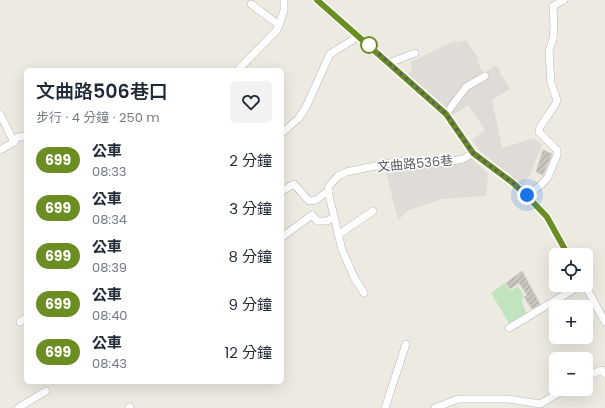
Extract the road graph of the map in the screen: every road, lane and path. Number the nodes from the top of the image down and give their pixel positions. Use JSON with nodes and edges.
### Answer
{"nodes":[{"id":1,"x":284,"y":0,"type":"edge"},
{"id":2,"x":317,"y":0,"type":"edge"},
{"id":3,"x":564,"y":0,"type":"edge"},
{"id":4,"x":251,"y":4,"type":"dead end"},
{"id":5,"x":278,"y":27,"type":"junction"},
{"id":6,"x":359,"y":36,"type":"junction"},
{"id":7,"x":272,"y":42,"type":"dead end"},
{"id":8,"x":415,"y":53,"type":"dead end"},
{"id":9,"x":389,"y":63,"type":"junction"},
{"id":10,"x":240,"y":68,"type":"edge"},
{"id":11,"x":486,"y":76,"type":"dead end"},
{"id":12,"x":0,"y":114,"type":"edge"},
{"id":13,"x":446,"y":114,"type":"junction"},
{"id":14,"x":284,"y":131,"type":"edge"},
{"id":15,"x":24,"y":137,"type":"edge"},
{"id":16,"x":16,"y":140,"type":"junction"},
{"id":17,"x":0,"y":150,"type":"edge"},
{"id":18,"x":473,"y":153,"type":"junction"},
{"id":19,"x":284,"y":190,"type":"edge"},
{"id":20,"x":328,"y":191,"type":"junction"},
{"id":21,"x":527,"y":195,"type":"junction"},
{"id":22,"x":372,"y":212,"type":"dead end"},
{"id":23,"x":334,"y":217,"type":"junction"},
{"id":24,"x":338,"y":235,"type":"junction"},
{"id":25,"x":284,"y":236,"type":"edge"},
{"id":26,"x":564,"y":248,"type":"edge"},
{"id":27,"x":569,"y":292,"type":"edge"},
{"id":28,"x":589,"y":292,"type":"edge"},
{"id":29,"x":364,"y":293,"type":"dead end"},
{"id":30,"x":605,"y":322,"type":"edge"},
{"id":31,"x":509,"y":328,"type":"dead end"},
{"id":32,"x":406,"y":344,"type":"dead end"},
{"id":33,"x":593,"y":374,"type":"edge"},
{"id":34,"x":605,"y":374,"type":"edge"},
{"id":35,"x":46,"y":391,"type":"dead end"},
{"id":36,"x":554,"y":396,"type":"edge"},
{"id":37,"x":18,"y":408,"type":"edge"},
{"id":38,"x":385,"y":408,"type":"edge"},
{"id":39,"x":435,"y":408,"type":"edge"}],
"edges":[{"from":1,"to":5,"type":"street"},
{"from":2,"to":6,"type":"street"},
{"from":3,"to":21,"type":"street"},
{"from":4,"to":5,"type":"street"},
{"from":5,"to":7,"type":"street"},
{"from":5,"to":10,"type":"street"},
{"from":6,"to":9,"type":"street"},
{"from":6,"to":14,"type":"street"},
{"from":8,"to":9,"type":"street"},
{"from":9,"to":13,"type":"street"},
{"from":11,"to":13,"type":"street"},
{"from":12,"to":16,"type":"street"},
{"from":13,"to":18,"type":"street"},
{"from":15,"to":16,"type":"street"},
{"from":16,"to":17,"type":"street"},
{"from":18,"to":20,"type":"street","name":"文曲路536巷"},
{"from":18,"to":21,"type":"street"},
{"from":19,"to":20,"type":"street","name":"文曲路536巷"},
{"from":20,"to":23,"type":"street"},
{"from":21,"to":26,"type":"street"},
{"from":22,"to":24,"type":"street"},
{"from":23,"to":24,"type":"street"},
{"from":23,"to":25,"type":"street"},
{"from":24,"to":29,"type":"street"},
{"from":27,"to":31,"type":"street"},
{"from":28,"to":30,"type":"street"},
{"from":32,"to":38,"type":"street"},
{"from":33,"to":34,"type":"street"},
{"from":35,"to":37,"type":"street"},
{"from":36,"to":39,"type":"street"}]}
